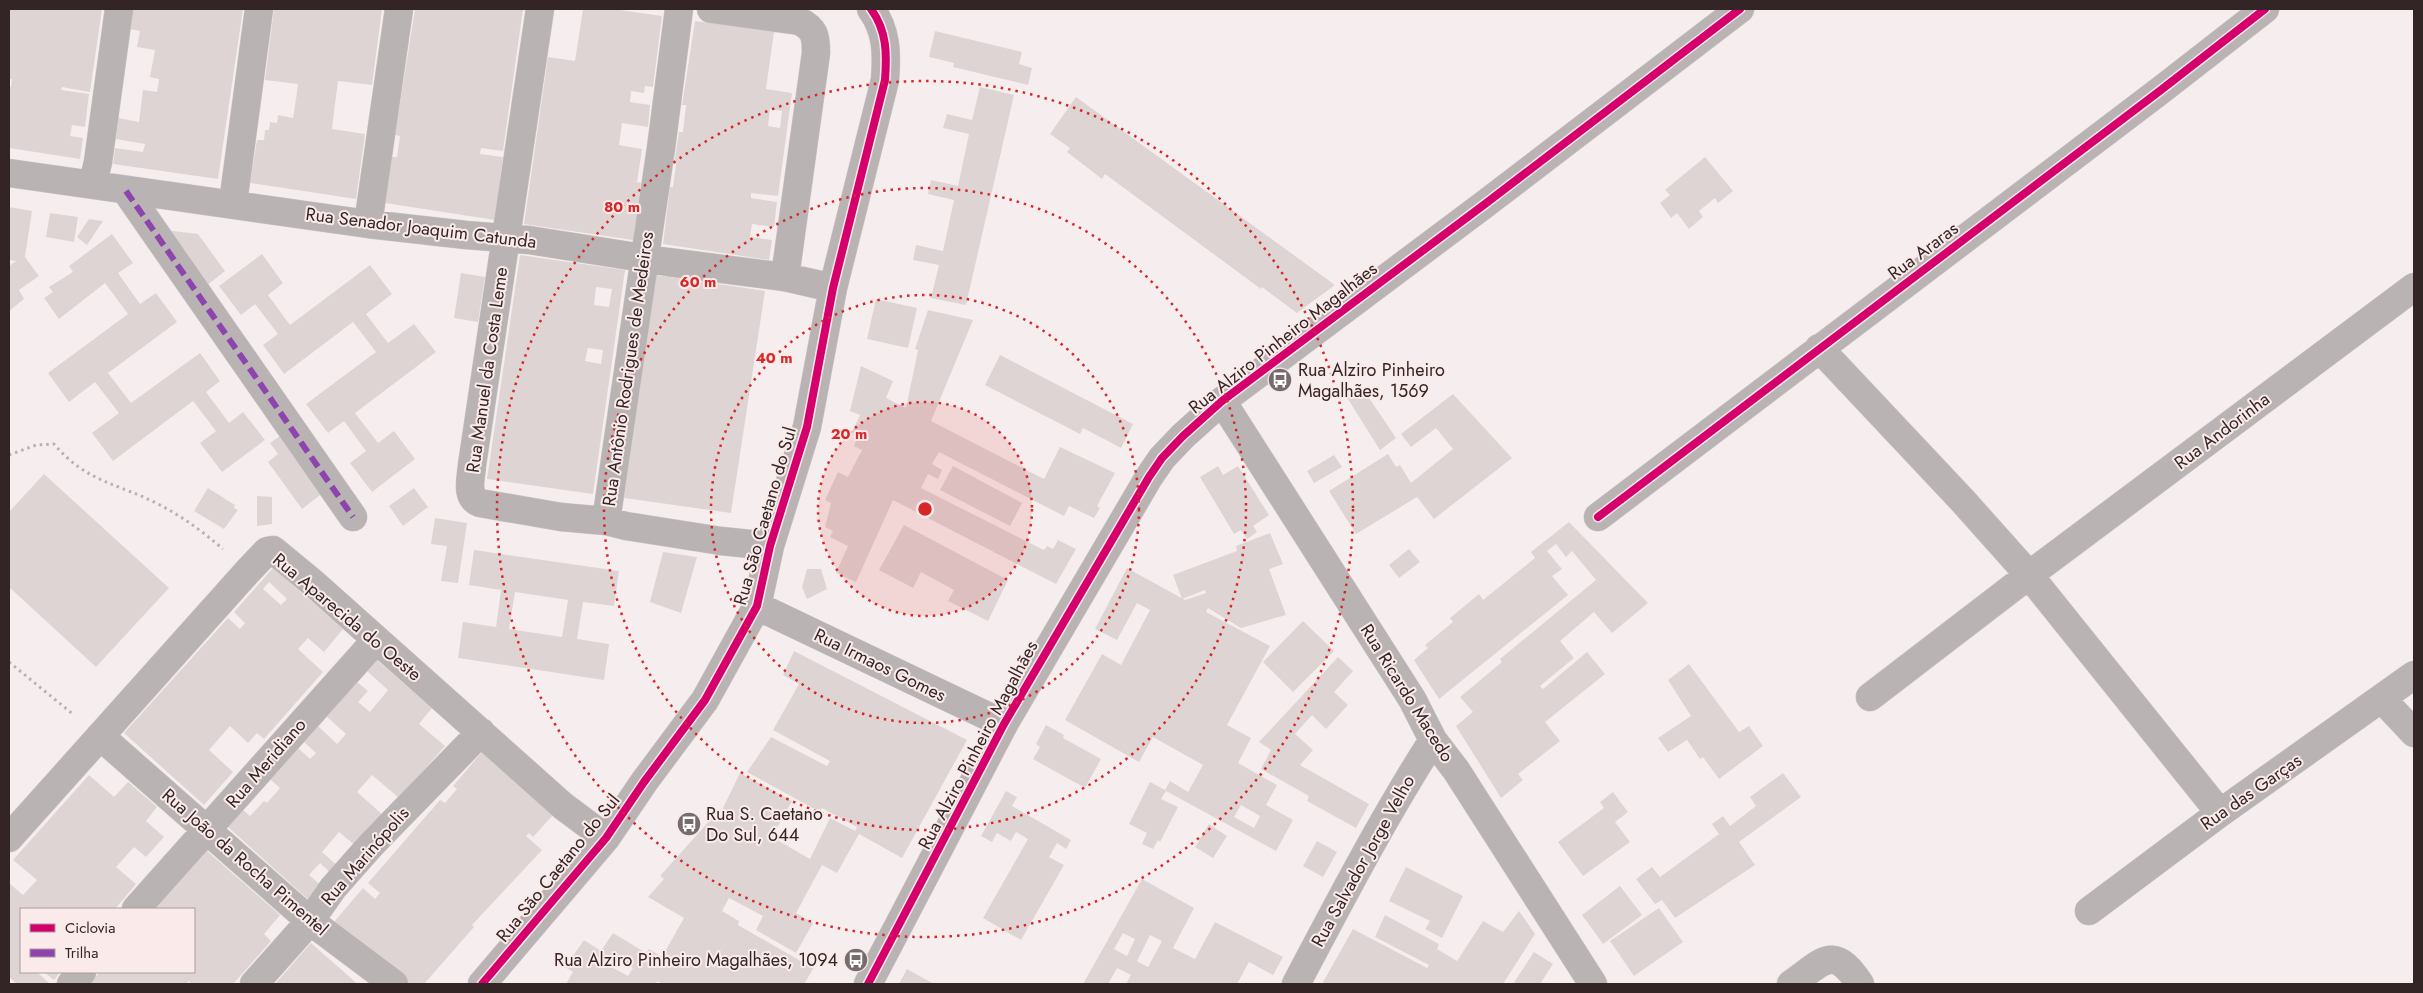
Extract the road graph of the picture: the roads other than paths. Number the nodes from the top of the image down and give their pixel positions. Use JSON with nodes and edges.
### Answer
{"nodes":[{"id":1,"x":119,"y":9,"type":"edge"},
{"id":2,"x":259,"y":9,"type":"edge"},
{"id":3,"x":399,"y":9,"type":"edge"},
{"id":4,"x":540,"y":9,"type":"edge"},
{"id":5,"x":679,"y":9,"type":"edge"},
{"id":6,"x":711,"y":9,"type":"edge"},
{"id":7,"x":871,"y":9,"type":"edge"},
{"id":8,"x":1740,"y":9,"type":"edge"},
{"id":9,"x":2265,"y":9,"type":"edge"},
{"id":10,"x":9,"y":172,"type":"edge"},
{"id":11,"x":93,"y":183,"type":"junction"},
{"id":12,"x":126,"y":191,"type":"junction"},
{"id":13,"x":233,"y":203,"type":"junction"},
{"id":14,"x":368,"y":224,"type":"junction"},
{"id":15,"x":506,"y":238,"type":"junction"},
{"id":16,"x":644,"y":258,"type":"junction"},
{"id":17,"x":785,"y":277,"type":"junction"},
{"id":18,"x":2414,"y":287,"type":"edge"},
{"id":19,"x":833,"y":288,"type":"junction"},
{"id":20,"x":1819,"y":348,"type":"junction"},
{"id":21,"x":1222,"y":401,"type":"junction"},
{"id":22,"x":353,"y":517,"type":"dead end"},
{"id":23,"x":1598,"y":517,"type":"dead end"},
{"id":24,"x":606,"y":521,"type":"junction"},
{"id":25,"x":770,"y":546,"type":"junction"},
{"id":26,"x":2029,"y":575,"type":"junction"},
{"id":27,"x":757,"y":606,"type":"junction"},
{"id":28,"x":376,"y":640,"type":"junction"},
{"id":29,"x":2414,"y":675,"type":"edge"},
{"id":30,"x":1870,"y":697,"type":"dead end"},
{"id":31,"x":2382,"y":699,"type":"junction"},
{"id":32,"x":1004,"y":724,"type":"junction"},
{"id":33,"x":481,"y":732,"type":"junction"},
{"id":34,"x":2414,"y":733,"type":"edge"},
{"id":35,"x":100,"y":736,"type":"junction"},
{"id":36,"x":1433,"y":740,"type":"junction"},
{"id":37,"x":2220,"y":813,"type":"junction"},
{"id":38,"x":206,"y":829,"type":"junction"},
{"id":39,"x":9,"y":838,"type":"edge"},
{"id":40,"x":606,"y":838,"type":"junction"},
{"id":41,"x":137,"y":908,"type":"edge"},
{"id":42,"x":2089,"y":911,"type":"dead end"},
{"id":43,"x":310,"y":921,"type":"junction"},
{"id":44,"x":81,"y":973,"type":"edge"},
{"id":45,"x":71,"y":984,"type":"edge"},
{"id":46,"x":254,"y":984,"type":"edge"},
{"id":47,"x":394,"y":984,"type":"edge"},
{"id":48,"x":482,"y":984,"type":"edge"},
{"id":49,"x":868,"y":984,"type":"edge"},
{"id":50,"x":1296,"y":984,"type":"edge"},
{"id":51,"x":1593,"y":984,"type":"edge"},
{"id":52,"x":1791,"y":984,"type":"edge"},
{"id":53,"x":1860,"y":984,"type":"edge"}],
"edges":[{"from":1,"to":11,"type":"street"},
{"from":2,"to":13,"type":"street"},
{"from":3,"to":14,"type":"street"},
{"from":4,"to":15,"type":"street","name":"Rua Manuel da Costa Leme"},
{"from":5,"to":16,"type":"street","name":"Rua Antônio Rodrigues de Medeiros"},
{"from":6,"to":17,"type":"street"},
{"from":7,"to":19,"type":"street","name":"Rua São Caetano do Sul"},
{"from":8,"to":21,"type":"street","name":"Rua Alziro Pinheiro Magalhães"},
{"from":9,"to":20,"type":"street","name":"Rua Araras"},
{"from":10,"to":11,"type":"street","name":"Rua Senador Joaquim Catunda"},
{"from":11,"to":12,"type":"street","name":"Rua Senador Joaquim Catunda"},
{"from":12,"to":13,"type":"street","name":"Rua Senador Joaquim Catunda"},
{"from":12,"to":22,"type":"street"},
{"from":13,"to":14,"type":"street","name":"Rua Senador Joaquim Catunda"},
{"from":14,"to":15,"type":"street","name":"Rua Senador Joaquim Catunda"},
{"from":15,"to":16,"type":"street","name":"Rua Senador Joaquim Catunda"},
{"from":15,"to":24,"type":"street","name":"Rua Manuel da Costa Leme"},
{"from":16,"to":17,"type":"street","name":"Rua Senador Joaquim Catunda"},
{"from":16,"to":24,"type":"street","name":"Rua Antônio Rodrigues de Medeiros"},
{"from":17,"to":19,"type":"street","name":"Rua Senador Joaquim Catunda"},
{"from":18,"to":26,"type":"street","name":"Rua Andorinha"},
{"from":19,"to":25,"type":"street","name":"Rua São Caetano do Sul"},
{"from":20,"to":23,"type":"street","name":"Rua Araras"},
{"from":20,"to":26,"type":"street"},
{"from":21,"to":32,"type":"street","name":"Rua Alziro Pinheiro Magalhães"},
{"from":21,"to":36,"type":"street","name":"Rua Ricardo Macedo"},
{"from":24,"to":25,"type":"street"},
{"from":25,"to":27,"type":"street","name":"Rua São Caetano do Sul"},
{"from":26,"to":30,"type":"street","name":"Rua Andorinha"},
{"from":26,"to":37,"type":"street"},
{"from":27,"to":32,"type":"street","name":"Rua Irmaos Gomes"},
{"from":27,"to":40,"type":"street","name":"Rua São Caetano do Sul"},
{"from":28,"to":33,"type":"street","name":"Rua Aparecida do Oeste"},
{"from":28,"to":35,"type":"street","name":"Rua Aparecida do Oeste"},
{"from":28,"to":38,"type":"street","name":"Rua Meridiano"},
{"from":29,"to":31,"type":"street","name":"Rua das Garças"},
{"from":31,"to":34,"type":"street"},
{"from":31,"to":37,"type":"street","name":"Rua das Garças"},
{"from":32,"to":49,"type":"street","name":"Rua Alziro Pinheiro Magalhães"},
{"from":33,"to":40,"type":"street","name":"Rua Aparecida do Oeste"},
{"from":33,"to":43,"type":"street","name":"Rua Marinópolis"},
{"from":35,"to":38,"type":"street","name":"Rua João da Rocha Pimentel"},
{"from":35,"to":39,"type":"street","name":"Rua Aparecida do Oeste"},
{"from":36,"to":50,"type":"street","name":"Rua Salvador Jorge Velho"},
{"from":36,"to":51,"type":"street","name":"Rua Ricardo Macedo"},
{"from":37,"to":42,"type":"street","name":"Rua das Garças"},
{"from":38,"to":41,"type":"street","name":"Rua Meridiano"},
{"from":38,"to":43,"type":"street","name":"Rua João da Rocha Pimentel"},
{"from":40,"to":48,"type":"street","name":"Rua São Caetano do Sul"},
{"from":43,"to":46,"type":"street","name":"Rua Marinópolis"},
{"from":43,"to":47,"type":"street","name":"Rua João da Rocha Pimentel"},
{"from":44,"to":45,"type":"street"},
{"from":52,"to":53,"type":"street"}]}
